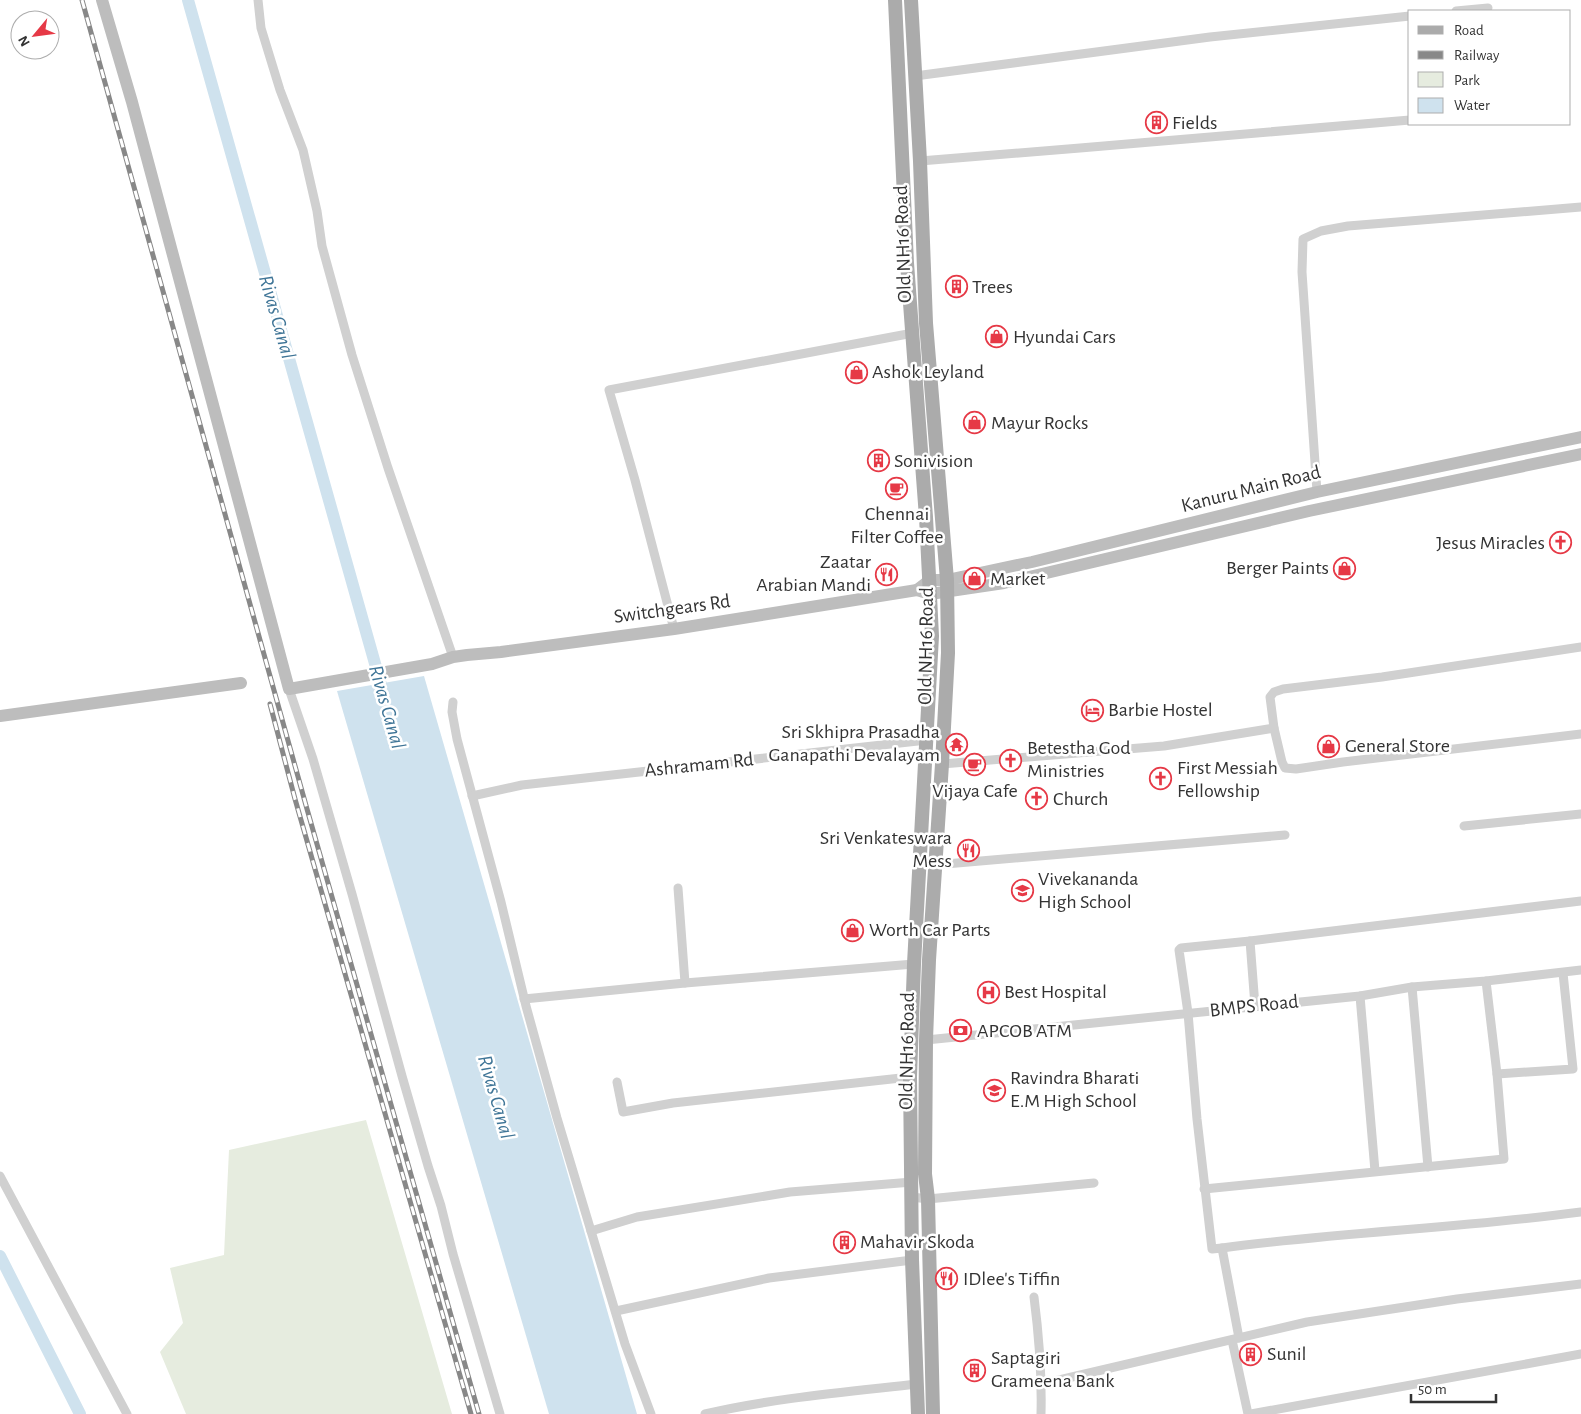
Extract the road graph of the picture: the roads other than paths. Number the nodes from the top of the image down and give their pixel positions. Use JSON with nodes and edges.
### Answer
{"nodes":[{"id":1,"x":102,"y":0,"type":"edge"},
{"id":2,"x":258,"y":0,"type":"edge"},
{"id":3,"x":895,"y":0,"type":"edge"},
{"id":4,"x":911,"y":0,"type":"edge"},
{"id":5,"x":1488,"y":8,"type":"dead end"},
{"id":6,"x":1467,"y":10,"type":"edge"},
{"id":7,"x":1408,"y":16,"type":"edge"},
{"id":8,"x":915,"y":76,"type":"junction"},
{"id":9,"x":1408,"y":120,"type":"edge"},
{"id":10,"x":920,"y":161,"type":"junction"},
{"id":11,"x":1581,"y":206,"type":"edge"},
{"id":12,"x":913,"y":333,"type":"junction"},
{"id":13,"x":1581,"y":437,"type":"edge"},
{"id":14,"x":1581,"y":454,"type":"edge"},
{"id":15,"x":1316,"y":492,"type":"junction"},
{"id":16,"x":947,"y":586,"type":"junction"},
{"id":17,"x":926,"y":588,"type":"junction"},
{"id":18,"x":674,"y":629,"type":"junction"},
{"id":19,"x":1581,"y":647,"type":"edge"},
{"id":20,"x":453,"y":657,"type":"junction"},
{"id":21,"x":241,"y":683,"type":"dead end"},
{"id":22,"x":289,"y":689,"type":"junction"},
{"id":23,"x":453,"y":702,"type":"dead end"},
{"id":24,"x":0,"y":716,"type":"edge"},
{"id":25,"x":1274,"y":728,"type":"junction"},
{"id":26,"x":1581,"y":734,"type":"edge"},
{"id":27,"x":927,"y":740,"type":"junction"},
{"id":28,"x":942,"y":764,"type":"junction"},
{"id":29,"x":472,"y":796,"type":"junction"},
{"id":30,"x":1581,"y":814,"type":"edge"},
{"id":31,"x":1464,"y":826,"type":"dead end"},
{"id":32,"x":1285,"y":835,"type":"dead end"},
{"id":33,"x":934,"y":866,"type":"junction"},
{"id":34,"x":678,"y":888,"type":"dead end"},
{"id":35,"x":1581,"y":901,"type":"edge"},
{"id":36,"x":1250,"y":941,"type":"junction"},
{"id":37,"x":914,"y":964,"type":"junction"},
{"id":38,"x":1581,"y":970,"type":"edge"},
{"id":39,"x":1563,"y":972,"type":"junction"},
{"id":40,"x":1486,"y":980,"type":"junction"},
{"id":41,"x":685,"y":983,"type":"junction"},
{"id":42,"x":1412,"y":987,"type":"junction"},
{"id":43,"x":1360,"y":996,"type":"junction"},
{"id":44,"x":524,"y":999,"type":"junction"},
{"id":45,"x":1255,"y":1006,"type":"junction"},
{"id":46,"x":1188,"y":1013,"type":"junction"},
{"id":47,"x":926,"y":1040,"type":"junction"},
{"id":48,"x":1497,"y":1074,"type":"junction"},
{"id":49,"x":910,"y":1077,"type":"junction"},
{"id":50,"x":617,"y":1082,"type":"dead end"},
{"id":51,"x":1428,"y":1167,"type":"junction"},
{"id":52,"x":1375,"y":1172,"type":"junction"},
{"id":53,"x":0,"y":1176,"type":"edge"},
{"id":54,"x":912,"y":1182,"type":"junction"},
{"id":55,"x":1094,"y":1183,"type":"dead end"},
{"id":56,"x":1204,"y":1189,"type":"junction"},
{"id":57,"x":912,"y":1198,"type":"junction"},
{"id":58,"x":928,"y":1199,"type":"junction"},
{"id":59,"x":1581,"y":1212,"type":"edge"},
{"id":60,"x":592,"y":1231,"type":"junction"},
{"id":61,"x":1222,"y":1248,"type":"junction"},
{"id":62,"x":912,"y":1260,"type":"junction"},
{"id":63,"x":1581,"y":1284,"type":"edge"},
{"id":64,"x":1034,"y":1297,"type":"dead end"},
{"id":65,"x":616,"y":1311,"type":"junction"},
{"id":66,"x":1236,"y":1339,"type":"junction"},
{"id":67,"x":1581,"y":1354,"type":"edge"},
{"id":68,"x":917,"y":1384,"type":"junction"},
{"id":69,"x":1042,"y":1384,"type":"junction"},
{"id":70,"x":127,"y":1414,"type":"edge"},
{"id":71,"x":500,"y":1414,"type":"edge"},
{"id":72,"x":651,"y":1414,"type":"edge"},
{"id":73,"x":705,"y":1414,"type":"edge"},
{"id":74,"x":918,"y":1414,"type":"edge"},
{"id":75,"x":933,"y":1414,"type":"edge"},
{"id":76,"x":1041,"y":1414,"type":"edge"},
{"id":77,"x":1250,"y":1414,"type":"edge"}],
"edges":[{"from":1,"to":22,"type":"street"},
{"from":2,"to":20,"type":"street"},
{"from":3,"to":12,"type":"main road","name":"Old NH16 Road"},
{"from":4,"to":8,"type":"main road","name":"Old NH16 Road"},
{"from":5,"to":6,"type":"street"},
{"from":7,"to":8,"type":"street"},
{"from":8,"to":10,"type":"main road","name":"Old NH16 Road"},
{"from":9,"to":10,"type":"street"},
{"from":10,"to":16,"type":"main road","name":"Old NH16 Road"},
{"from":11,"to":15,"type":"street"},
{"from":12,"to":17,"type":"main road","name":"Old NH16 Road"},
{"from":12,"to":18,"type":"street"},
{"from":13,"to":15,"type":"street","name":"Kanuru Main Road"},
{"from":14,"to":16,"type":"street","name":"Kanuru Main Road"},
{"from":15,"to":16,"type":"street","name":"Kanuru Main Road"},
{"from":16,"to":17,"type":"street","name":"Kanuru Main Road"},
{"from":16,"to":28,"type":"main road","name":"Old NH16 Road"},
{"from":17,"to":18,"type":"street","name":"Switchgears Rd"},
{"from":17,"to":27,"type":"main road","name":"Old NH16 Road"},
{"from":18,"to":20,"type":"street","name":"Switchgears Rd"},
{"from":19,"to":25,"type":"street"},
{"from":20,"to":22,"type":"street","name":"Switchgears Rd"},
{"from":21,"to":24,"type":"street"},
{"from":22,"to":71,"type":"street"},
{"from":23,"to":29,"type":"street"},
{"from":25,"to":26,"type":"street"},
{"from":25,"to":28,"type":"street"},
{"from":27,"to":29,"type":"street","name":"Ashramam Rd"},
{"from":27,"to":37,"type":"main road","name":"Old NH16 Road"},
{"from":28,"to":33,"type":"main road","name":"Old NH16 Road"},
{"from":29,"to":44,"type":"street"},
{"from":30,"to":31,"type":"street"},
{"from":32,"to":33,"type":"street"},
{"from":33,"to":47,"type":"main road","name":"Old NH16 Road"},
{"from":34,"to":41,"type":"street"},
{"from":35,"to":36,"type":"street"},
{"from":36,"to":45,"type":"street"},
{"from":36,"to":46,"type":"street"},
{"from":37,"to":41,"type":"street"},
{"from":37,"to":49,"type":"main road","name":"Old NH16 Road"},
{"from":38,"to":39,"type":"street","name":"BMPS Road"},
{"from":39,"to":40,"type":"street","name":"BMPS Road"},
{"from":39,"to":48,"type":"street"},
{"from":40,"to":42,"type":"street","name":"BMPS Road"},
{"from":40,"to":48,"type":"street"},
{"from":41,"to":44,"type":"street"},
{"from":42,"to":43,"type":"street","name":"BMPS Road"},
{"from":42,"to":51,"type":"street"},
{"from":43,"to":45,"type":"street","name":"BMPS Road"},
{"from":43,"to":52,"type":"street"},
{"from":44,"to":60,"type":"street"},
{"from":45,"to":46,"type":"street","name":"BMPS Road"},
{"from":46,"to":47,"type":"street","name":"BMPS Road"},
{"from":46,"to":56,"type":"street"},
{"from":47,"to":58,"type":"main road","name":"Old NH16 Road"},
{"from":48,"to":51,"type":"street"},
{"from":49,"to":50,"type":"street"},
{"from":49,"to":54,"type":"main road","name":"Old NH16 Road"},
{"from":51,"to":52,"type":"street"},
{"from":52,"to":56,"type":"street"},
{"from":53,"to":70,"type":"street"},
{"from":54,"to":57,"type":"main road","name":"Old NH16 Road"},
{"from":54,"to":60,"type":"street"},
{"from":55,"to":58,"type":"street"},
{"from":56,"to":61,"type":"street"},
{"from":57,"to":58,"type":"street"},
{"from":57,"to":62,"type":"main road","name":"Old NH16 Road"},
{"from":58,"to":75,"type":"main road","name":"Old NH16 Road"},
{"from":59,"to":61,"type":"street"},
{"from":60,"to":65,"type":"street"},
{"from":61,"to":66,"type":"street"},
{"from":62,"to":65,"type":"street"},
{"from":62,"to":68,"type":"main road","name":"Old NH16 Road"},
{"from":63,"to":66,"type":"street"},
{"from":64,"to":69,"type":"street"},
{"from":65,"to":72,"type":"street"},
{"from":66,"to":69,"type":"street"},
{"from":66,"to":77,"type":"street"},
{"from":67,"to":77,"type":"street"},
{"from":68,"to":73,"type":"street"},
{"from":68,"to":74,"type":"main road","name":"Old NH16 Road"},
{"from":69,"to":76,"type":"street"}]}
